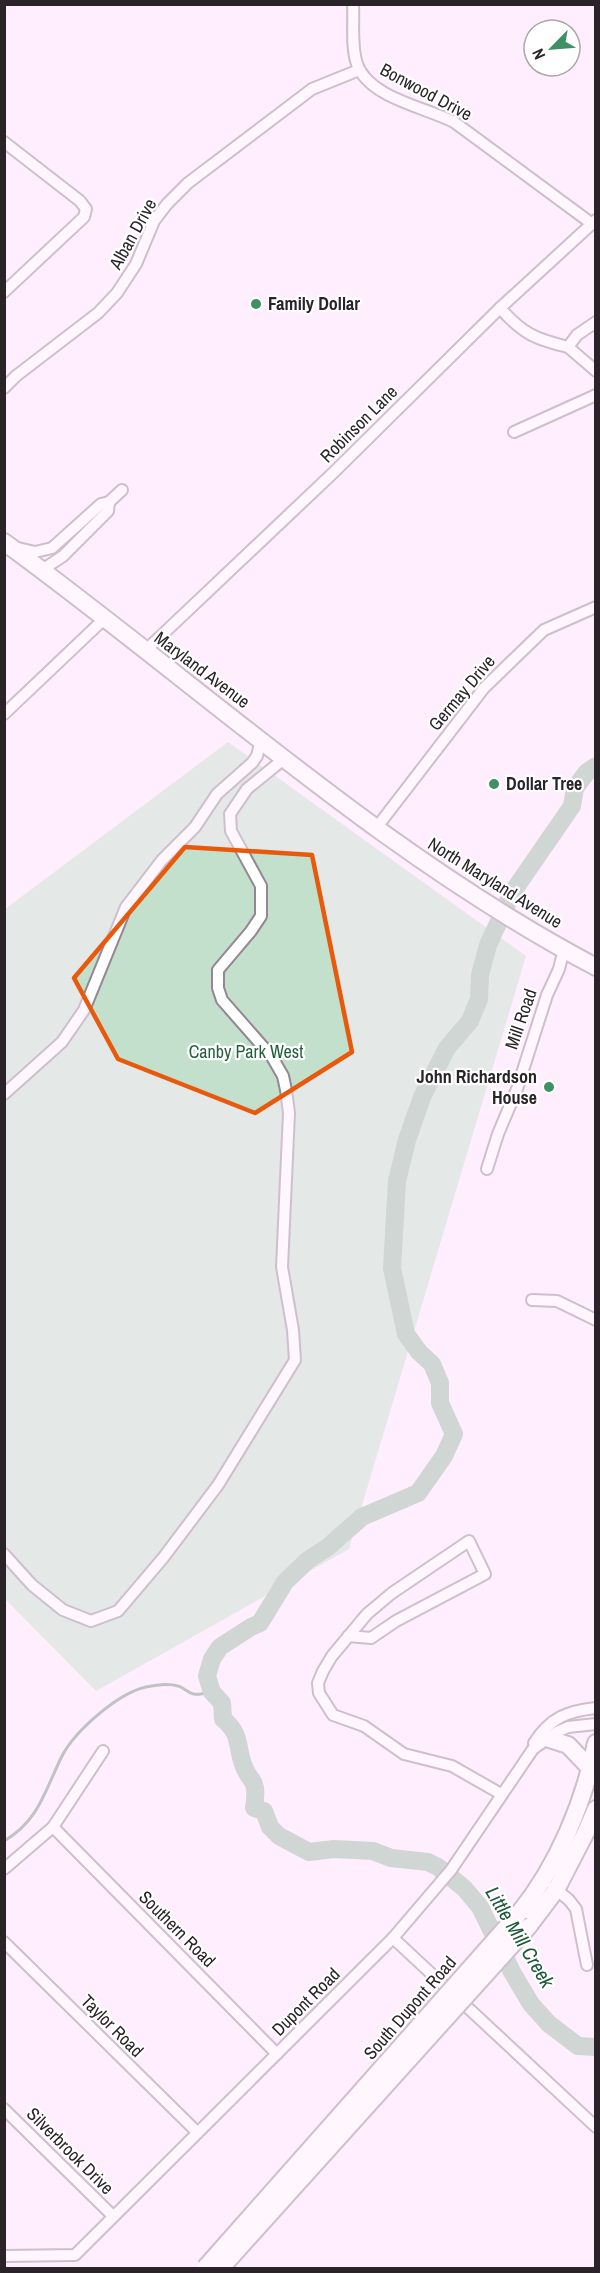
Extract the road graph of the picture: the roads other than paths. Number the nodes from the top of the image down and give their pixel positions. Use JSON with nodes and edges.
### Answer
{"nodes":[{"id":1,"x":353,"y":4,"type":"edge"},
{"id":2,"x":359,"y":70,"type":"junction"},
{"id":3,"x":4,"y":142,"type":"edge"},
{"id":4,"x":593,"y":222,"type":"edge"},
{"id":5,"x":4,"y":292,"type":"edge"},
{"id":6,"x":500,"y":308,"type":"junction"},
{"id":7,"x":596,"y":322,"type":"edge"},
{"id":8,"x":568,"y":347,"type":"junction"},
{"id":9,"x":596,"y":371,"type":"edge"},
{"id":10,"x":4,"y":388,"type":"edge"},
{"id":11,"x":596,"y":395,"type":"edge"},
{"id":12,"x":514,"y":432,"type":"dead end"},
{"id":13,"x":122,"y":490,"type":"dead end"},
{"id":14,"x":109,"y":502,"type":"junction"},
{"id":15,"x":4,"y":542,"type":"edge"},
{"id":16,"x":42,"y":570,"type":"junction"},
{"id":17,"x":596,"y":608,"type":"edge"},
{"id":18,"x":104,"y":619,"type":"junction"},
{"id":19,"x":145,"y":651,"type":"junction"},
{"id":20,"x":4,"y":714,"type":"edge"},
{"id":21,"x":261,"y":739,"type":"junction"},
{"id":22,"x":285,"y":758,"type":"junction"},
{"id":23,"x":377,"y":827,"type":"junction"},
{"id":24,"x":564,"y":949,"type":"junction"},
{"id":25,"x":595,"y":964,"type":"edge"},
{"id":26,"x":4,"y":1094,"type":"edge"},
{"id":27,"x":487,"y":1168,"type":"dead end"},
{"id":28,"x":532,"y":1300,"type":"dead end"},
{"id":29,"x":596,"y":1320,"type":"edge"},
{"id":30,"x":4,"y":1554,"type":"edge"},
{"id":31,"x":348,"y":1636,"type":"junction"},
{"id":32,"x":596,"y":1708,"type":"edge"},
{"id":33,"x":596,"y":1724,"type":"edge"},
{"id":34,"x":546,"y":1738,"type":"junction"},
{"id":35,"x":596,"y":1743,"type":"edge"},
{"id":36,"x":533,"y":1749,"type":"junction"},
{"id":37,"x":103,"y":1750,"type":"dead end"},
{"id":38,"x":590,"y":1767,"type":"junction"},
{"id":39,"x":501,"y":1794,"type":"junction"},
{"id":40,"x":596,"y":1809,"type":"edge"},
{"id":41,"x":53,"y":1827,"type":"junction"},
{"id":42,"x":4,"y":1869,"type":"edge"},
{"id":43,"x":544,"y":1877,"type":"junction"},
{"id":44,"x":556,"y":1890,"type":"junction"},
{"id":45,"x":393,"y":1938,"type":"junction"},
{"id":46,"x":4,"y":1942,"type":"edge"},
{"id":47,"x":587,"y":1965,"type":"dead end"},
{"id":48,"x":277,"y":2054,"type":"junction"},
{"id":49,"x":4,"y":2109,"type":"edge"},
{"id":50,"x":596,"y":2127,"type":"edge"},
{"id":51,"x":197,"y":2132,"type":"junction"},
{"id":52,"x":113,"y":2216,"type":"junction"},
{"id":53,"x":4,"y":2256,"type":"edge"},
{"id":54,"x":205,"y":2268,"type":"edge"},
{"id":55,"x":220,"y":2268,"type":"edge"}],
"edges":[{"from":1,"to":2,"type":"street","name":"Bonwood Drive"},
{"from":2,"to":4,"type":"street","name":"Bonwood Drive"},
{"from":2,"to":10,"type":"street","name":"Alban Drive"},
{"from":3,"to":5,"type":"street"},
{"from":4,"to":6,"type":"street","name":"Robinson Lane"},
{"from":6,"to":8,"type":"street"},
{"from":6,"to":19,"type":"street","name":"Robinson Lane"},
{"from":7,"to":8,"type":"street"},
{"from":8,"to":9,"type":"street"},
{"from":11,"to":12,"type":"street"},
{"from":13,"to":14,"type":"street"},
{"from":14,"to":15,"type":"street"},
{"from":14,"to":16,"type":"street"},
{"from":15,"to":16,"type":"main road","name":"Maryland Avenue"},
{"from":16,"to":18,"type":"main road","name":"Maryland Avenue"},
{"from":17,"to":23,"type":"street","name":"Germay Drive"},
{"from":18,"to":19,"type":"main road","name":"Maryland Avenue"},
{"from":18,"to":20,"type":"street"},
{"from":19,"to":21,"type":"main road","name":"Maryland Avenue"},
{"from":21,"to":22,"type":"main road","name":"Maryland Avenue"},
{"from":21,"to":26,"type":"street"},
{"from":22,"to":23,"type":"main road","name":"Maryland Avenue"},
{"from":22,"to":30,"type":"street"},
{"from":23,"to":24,"type":"main road","name":"North Maryland Avenue"},
{"from":24,"to":25,"type":"main road","name":"North Maryland Avenue"},
{"from":24,"to":27,"type":"street","name":"Mill Road"},
{"from":28,"to":29,"type":"street"},
{"from":31,"to":31,"type":"street"},
{"from":31,"to":39,"type":"street"},
{"from":32,"to":36,"type":"street","name":"Dupont Road"},
{"from":33,"to":34,"type":"street","name":"Dupont Road"},
{"from":34,"to":36,"type":"street","name":"Dupont Road"},
{"from":34,"to":38,"type":"main road"},
{"from":35,"to":38,"type":"main road","name":"South Dupont Road"},
{"from":36,"to":39,"type":"street","name":"Dupont Road"},
{"from":37,"to":41,"type":"street"},
{"from":38,"to":43,"type":"main road","name":"South Dupont Road"},
{"from":39,"to":45,"type":"street","name":"Dupont Road"},
{"from":40,"to":44,"type":"main road","name":"South Dupont Road"},
{"from":41,"to":42,"type":"street"},
{"from":41,"to":48,"type":"street","name":"Southern Road"},
{"from":43,"to":44,"type":"street"},
{"from":43,"to":54,"type":"main road","name":"South Dupont Road","bridge":true},
{"from":44,"to":47,"type":"street"},
{"from":44,"to":55,"type":"main road","name":"South Dupont Road","bridge":true},
{"from":45,"to":48,"type":"street","name":"Dupont Road"},
{"from":45,"to":50,"type":"street"},
{"from":46,"to":51,"type":"street","name":"Taylor Road"},
{"from":48,"to":51,"type":"street","name":"Dupont Road"},
{"from":49,"to":52,"type":"street","name":"Silverbrook Drive"},
{"from":51,"to":52,"type":"street","name":"Dupont Road"},
{"from":52,"to":53,"type":"street","name":"Dupont Road"}]}
